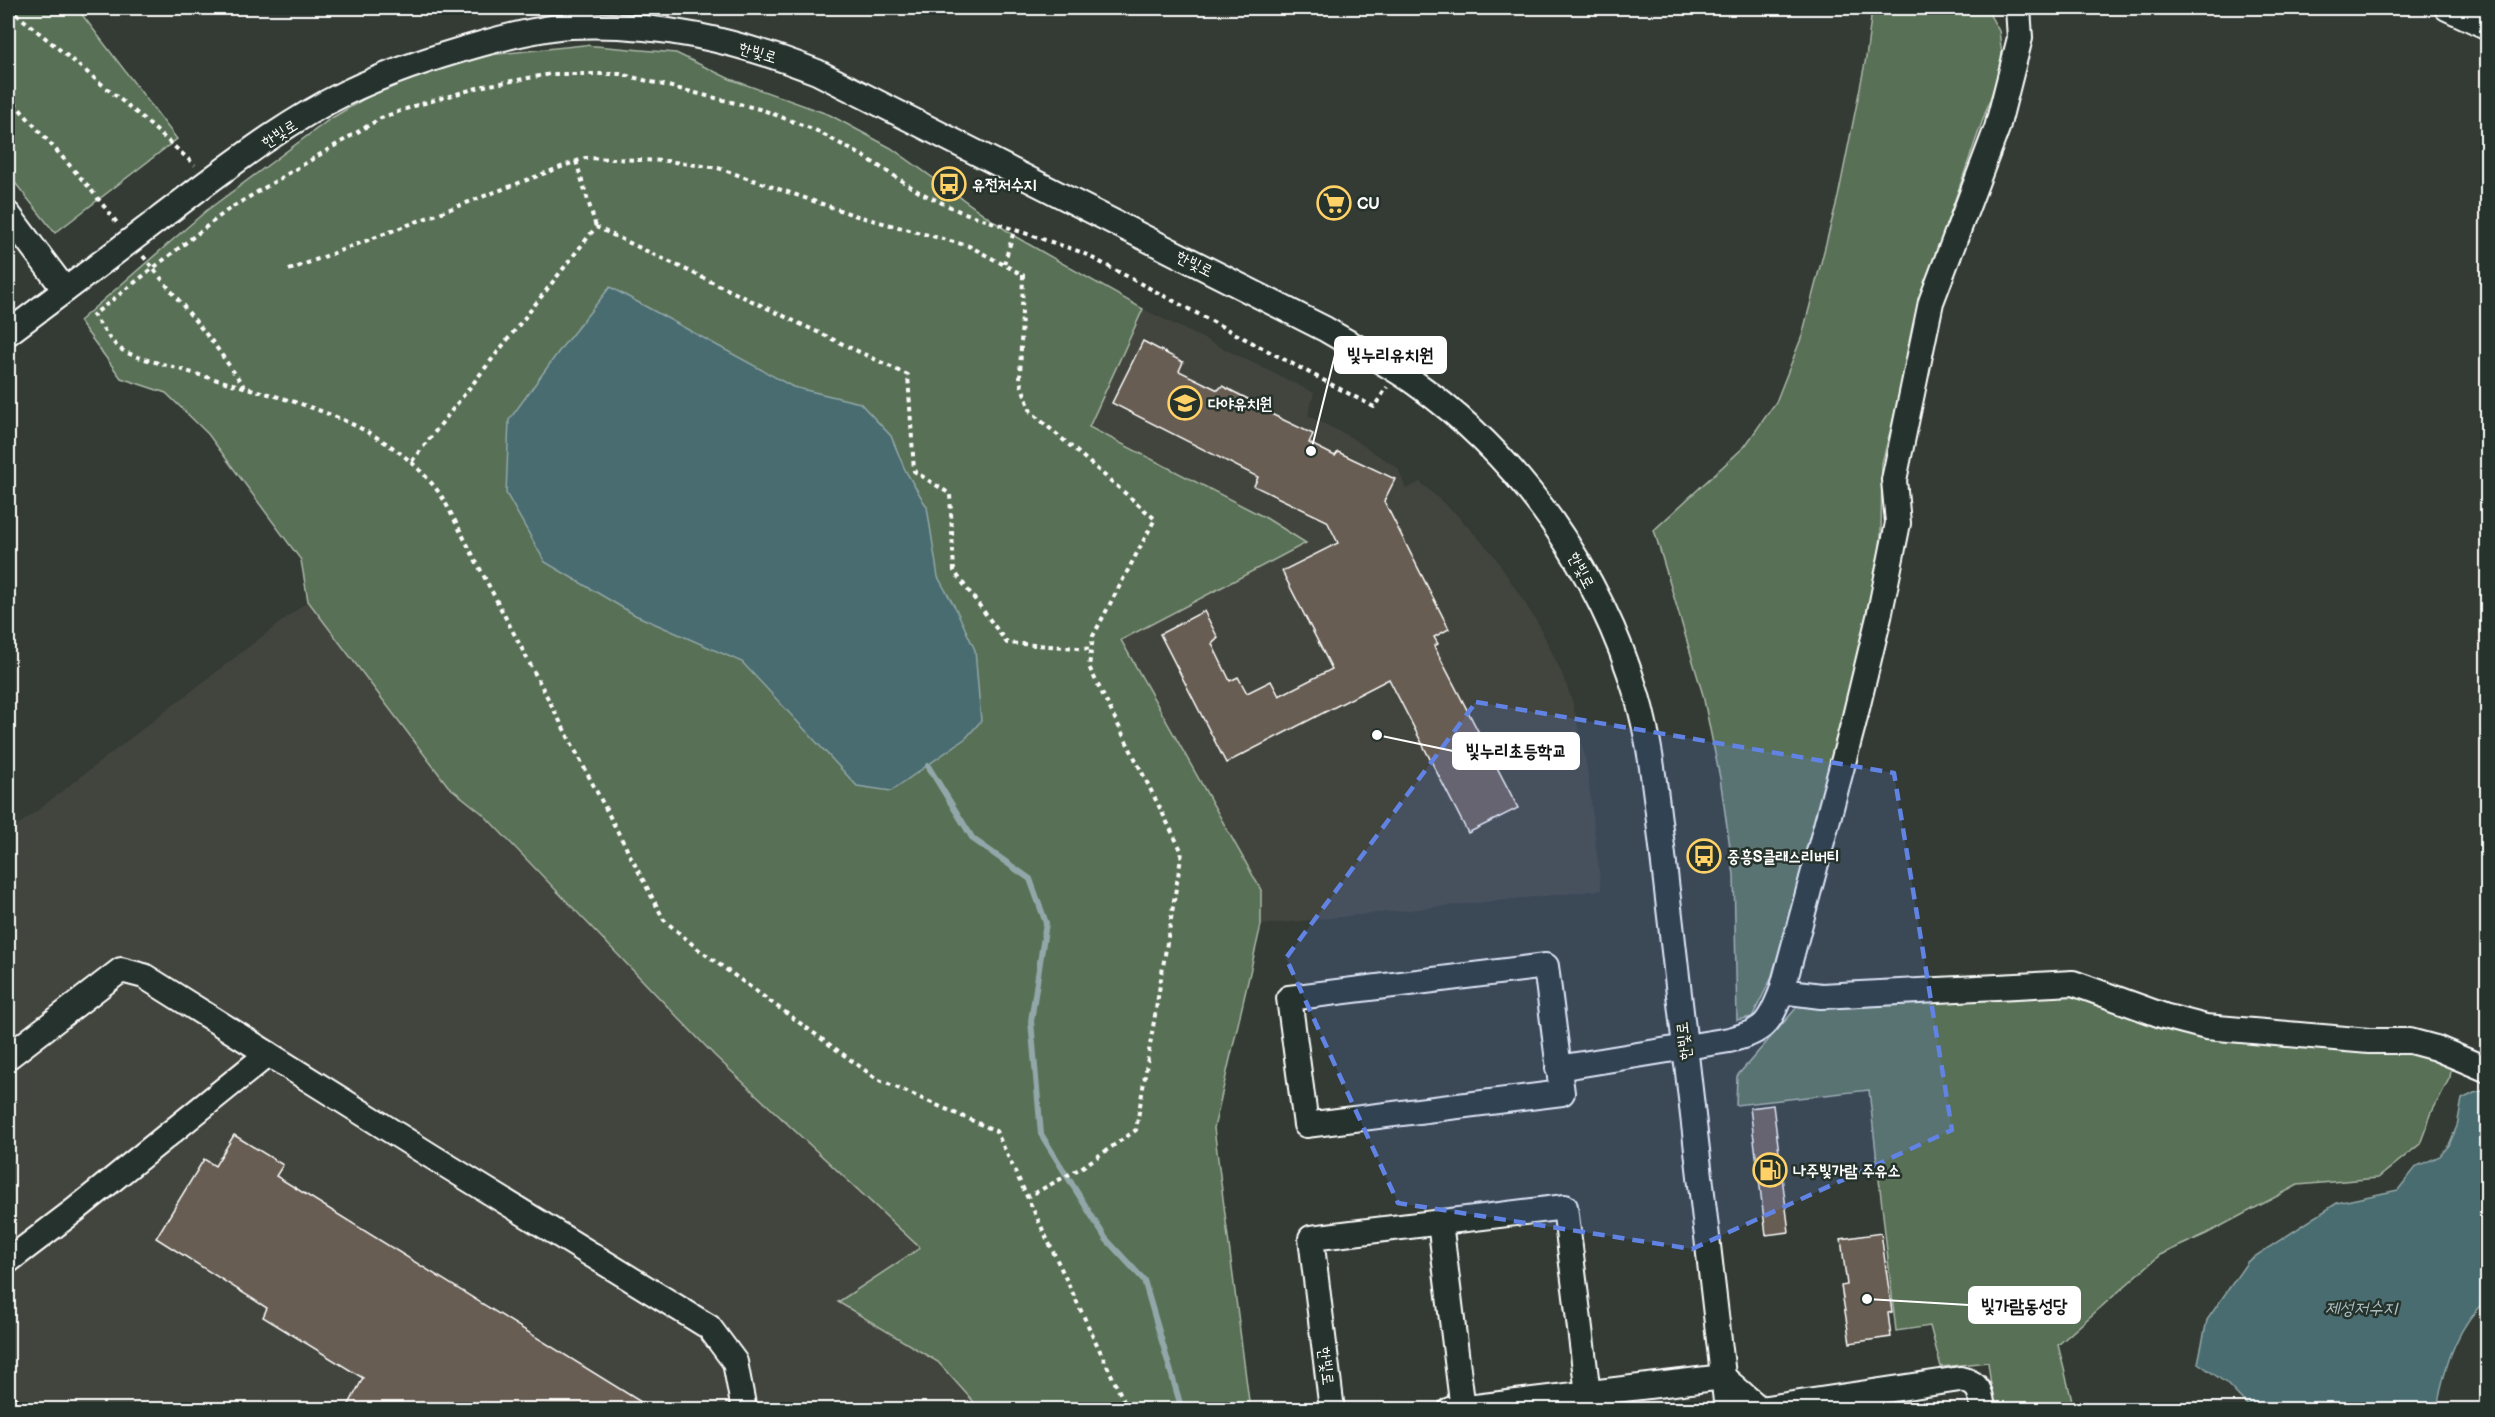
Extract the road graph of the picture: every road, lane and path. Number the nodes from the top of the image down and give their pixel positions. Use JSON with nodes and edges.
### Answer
{"nodes":[{"id":1,"x":9,"y":8,"type":"edge"},
{"id":2,"x":2018,"y":8,"type":"edge"},
{"id":3,"x":2447,"y":8,"type":"edge"},
{"id":4,"x":2487,"y":27,"type":"edge"},
{"id":5,"x":576,"y":161,"type":"junction"},
{"id":6,"x":204,"y":185,"type":"junction"},
{"id":7,"x":8,"y":214,"type":"edge"},
{"id":8,"x":596,"y":227,"type":"junction"},
{"id":9,"x":1014,"y":230,"type":"junction"},
{"id":10,"x":1004,"y":264,"type":"junction"},
{"id":11,"x":289,"y":270,"type":"dead end"},
{"id":12,"x":65,"y":290,"type":"junction"},
{"id":13,"x":8,"y":333,"type":"edge"},
{"id":14,"x":1397,"y":371,"type":"junction"},
{"id":15,"x":412,"y":461,"type":"junction"},
{"id":16,"x":1092,"y":649,"type":"junction"},
{"id":17,"x":1782,"y":991,"type":"junction"},
{"id":18,"x":1684,"y":1049,"type":"junction"},
{"id":19,"x":268,"y":1054,"type":"junction"},
{"id":20,"x":8,"y":1057,"type":"edge"},
{"id":21,"x":1558,"y":1068,"type":"junction"},
{"id":22,"x":2487,"y":1070,"type":"edge"},
{"id":23,"x":1029,"y":1196,"type":"junction"},
{"id":24,"x":1440,"y":1222,"type":"junction"},
{"id":25,"x":8,"y":1261,"type":"edge"},
{"id":26,"x":1723,"y":1377,"type":"junction"},
{"id":27,"x":1589,"y":1401,"type":"edge"},
{"id":28,"x":1459,"y":1409,"type":"edge"},
{"id":29,"x":744,"y":1410,"type":"edge"},
{"id":30,"x":1128,"y":1410,"type":"edge"},
{"id":31,"x":1332,"y":1410,"type":"edge"},
{"id":32,"x":1727,"y":1410,"type":"edge"},
{"id":33,"x":1983,"y":1410,"type":"edge"}],
"edges":[{"from":1,"to":6,"type":"path"},
{"from":2,"to":17,"type":"street"},
{"from":3,"to":4,"type":"street"},
{"from":5,"to":8,"type":"path"},
{"from":5,"to":10,"type":"path"},
{"from":5,"to":11,"type":"path"},
{"from":6,"to":12,"type":"street","name":"한빛로","bridge":true},
{"from":6,"to":14,"type":"street","name":"한빛로"},
{"from":7,"to":12,"type":"street"},
{"from":8,"to":15,"type":"path"},
{"from":8,"to":16,"type":"path"},
{"from":9,"to":10,"type":"path"},
{"from":9,"to":14,"type":"path"},
{"from":9,"to":15,"type":"path"},
{"from":10,"to":16,"type":"path"},
{"from":12,"to":13,"type":"street","name":"한빛로"},
{"from":14,"to":18,"type":"street","name":"한빛로"},
{"from":15,"to":23,"type":"path"},
{"from":16,"to":23,"type":"path"},
{"from":17,"to":18,"type":"street"},
{"from":17,"to":22,"type":"street"},
{"from":18,"to":21,"type":"street"},
{"from":18,"to":26,"type":"street","name":"한빛로"},
{"from":19,"to":20,"type":"street"},
{"from":19,"to":25,"type":"street"},
{"from":19,"to":29,"type":"street"},
{"from":21,"to":21,"type":"street"},
{"from":23,"to":30,"type":"path"},
{"from":24,"to":27,"type":"street","name":"한빛로"},
{"from":24,"to":28,"type":"street"},
{"from":24,"to":31,"type":"street","name":"한빛로"},
{"from":26,"to":27,"type":"street"},
{"from":26,"to":32,"type":"street","name":"한빛로"},
{"from":26,"to":33,"type":"street"},
{"from":27,"to":28,"type":"street"}]}
